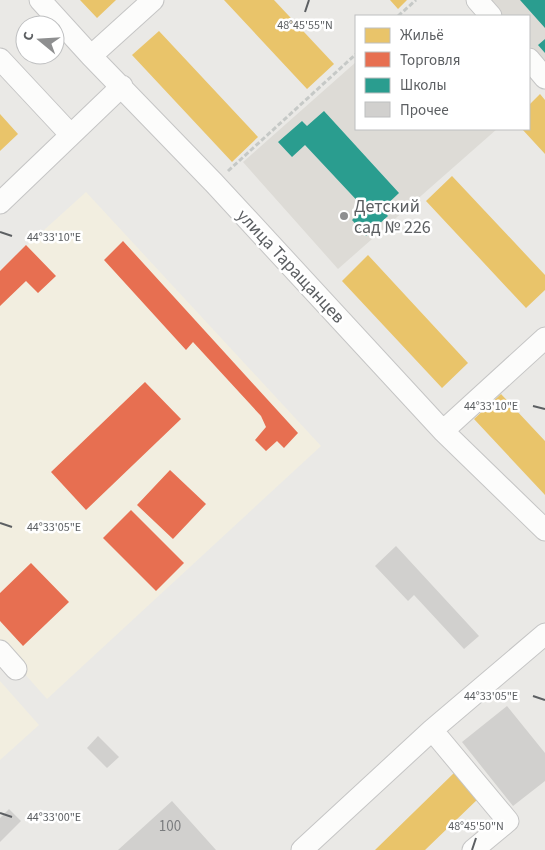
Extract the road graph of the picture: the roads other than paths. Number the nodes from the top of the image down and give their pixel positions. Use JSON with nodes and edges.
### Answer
{"nodes":[{"id":1,"x":40,"y":0,"type":"edge"},
{"id":2,"x":153,"y":0,"type":"edge"},
{"id":3,"x":477,"y":0,"type":"edge"},
{"id":4,"x":490,"y":15,"type":"edge"},
{"id":5,"x":91,"y":56,"type":"junction"},
{"id":6,"x":0,"y":59,"type":"edge"},
{"id":7,"x":530,"y":60,"type":"edge"},
{"id":8,"x":545,"y":78,"type":"edge"},
{"id":9,"x":122,"y":86,"type":"junction"},
{"id":10,"x":70,"y":134,"type":"junction"},
{"id":11,"x":0,"y":203,"type":"edge"},
{"id":12,"x":545,"y":338,"type":"edge"},
{"id":13,"x":443,"y":431,"type":"junction"},
{"id":14,"x":545,"y":530,"type":"edge"},
{"id":15,"x":545,"y":634,"type":"edge"},
{"id":16,"x":0,"y":650,"type":"edge"},
{"id":17,"x":16,"y":669,"type":"dead end"},
{"id":18,"x":432,"y":730,"type":"junction"},
{"id":19,"x":302,"y":850,"type":"edge"},
{"id":20,"x":472,"y":850,"type":"edge"}],
"edges":[{"from":1,"to":5,"type":"street","name":"улица Таращанцев"},
{"from":2,"to":5,"type":"street"},
{"from":3,"to":4,"type":"street"},
{"from":5,"to":9,"type":"street","name":"улица Таращанцев"},
{"from":6,"to":10,"type":"street"},
{"from":7,"to":8,"type":"street"},
{"from":9,"to":10,"type":"street"},
{"from":9,"to":13,"type":"street","name":"улица Таращанцев"},
{"from":10,"to":11,"type":"street"},
{"from":12,"to":13,"type":"street"},
{"from":13,"to":14,"type":"street","name":"улица Таращанцев"},
{"from":15,"to":18,"type":"street"},
{"from":16,"to":17,"type":"street"},
{"from":18,"to":19,"type":"street"},
{"from":18,"to":20,"type":"street"}]}
